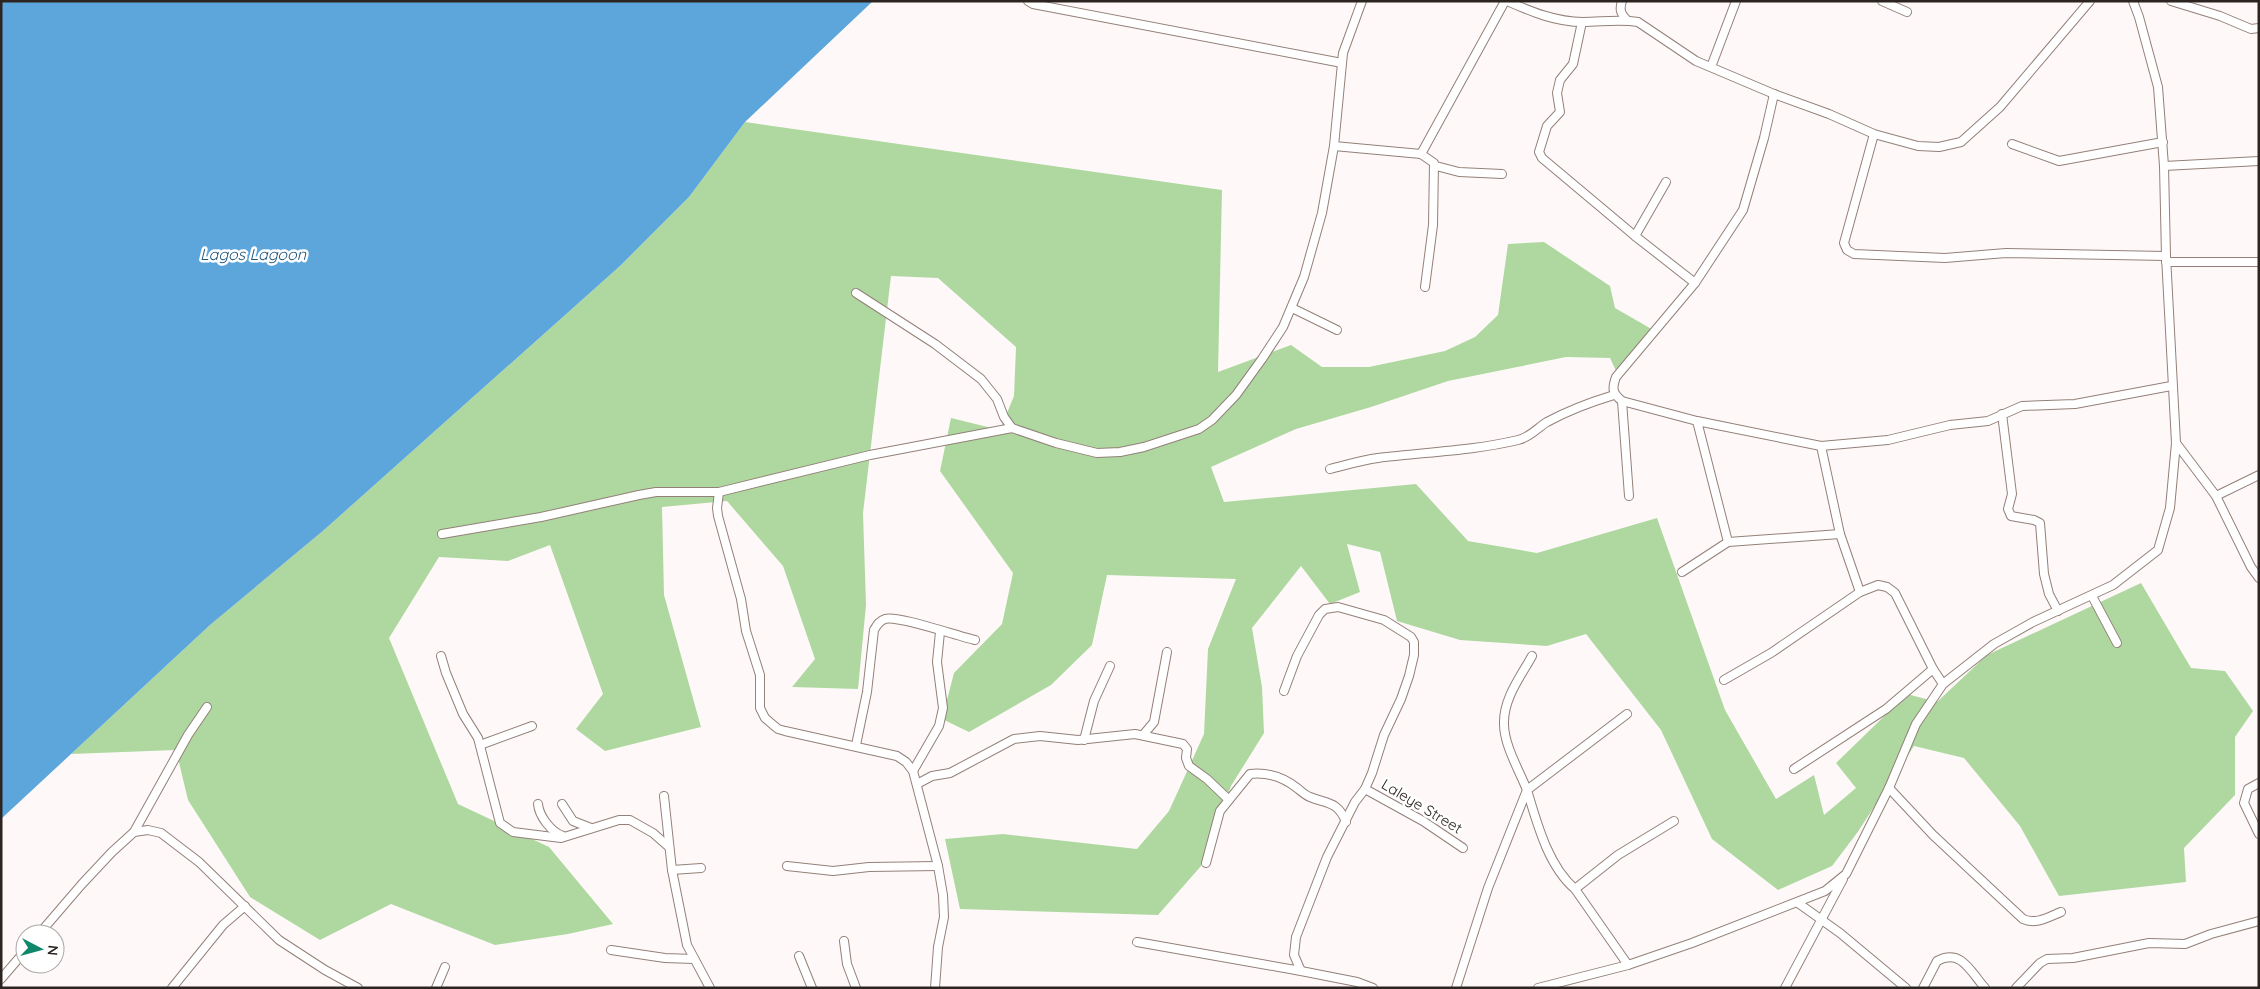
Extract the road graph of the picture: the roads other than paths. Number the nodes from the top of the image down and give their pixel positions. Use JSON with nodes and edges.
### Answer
{"nodes":[{"id":1,"x":1028,"y":1,"type":"edge"},
{"id":2,"x":1362,"y":1,"type":"edge"},
{"id":3,"x":1506,"y":1,"type":"edge"},
{"id":4,"x":1622,"y":1,"type":"edge"},
{"id":5,"x":1736,"y":1,"type":"edge"},
{"id":6,"x":1882,"y":1,"type":"edge"},
{"id":7,"x":2090,"y":1,"type":"edge"},
{"id":8,"x":2133,"y":1,"type":"edge"},
{"id":9,"x":2171,"y":1,"type":"edge"},
{"id":10,"x":1907,"y":12,"type":"dead end"},
{"id":11,"x":1627,"y":20,"type":"junction"},
{"id":12,"x":1582,"y":22,"type":"junction"},
{"id":13,"x":2259,"y":28,"type":"edge"},
{"id":14,"x":1342,"y":63,"type":"junction"},
{"id":15,"x":1711,"y":67,"type":"junction"},
{"id":16,"x":1774,"y":94,"type":"junction"},
{"id":17,"x":1874,"y":134,"type":"junction"},
{"id":18,"x":2163,"y":142,"type":"junction"},
{"id":19,"x":2012,"y":144,"type":"dead end"},
{"id":20,"x":1334,"y":146,"type":"junction"},
{"id":21,"x":1421,"y":154,"type":"junction"},
{"id":22,"x":2259,"y":161,"type":"edge"},
{"id":23,"x":1436,"y":166,"type":"junction"},
{"id":24,"x":2164,"y":166,"type":"junction"},
{"id":25,"x":1502,"y":174,"type":"dead end"},
{"id":26,"x":1666,"y":182,"type":"dead end"},
{"id":27,"x":1634,"y":236,"type":"junction"},
{"id":28,"x":2166,"y":259,"type":"junction"},
{"id":29,"x":2259,"y":262,"type":"edge"},
{"id":30,"x":1695,"y":283,"type":"junction"},
{"id":31,"x":1425,"y":287,"type":"dead end"},
{"id":32,"x":856,"y":293,"type":"dead end"},
{"id":33,"x":1292,"y":308,"type":"junction"},
{"id":34,"x":1337,"y":330,"type":"dead end"},
{"id":35,"x":2172,"y":386,"type":"junction"},
{"id":36,"x":1614,"y":395,"type":"junction"},
{"id":37,"x":1622,"y":400,"type":"junction"},
{"id":38,"x":2002,"y":414,"type":"junction"},
{"id":39,"x":1697,"y":421,"type":"junction"},
{"id":40,"x":1012,"y":428,"type":"junction"},
{"id":41,"x":2176,"y":442,"type":"junction"},
{"id":42,"x":1821,"y":446,"type":"junction"},
{"id":43,"x":1330,"y":469,"type":"dead end"},
{"id":44,"x":2259,"y":475,"type":"edge"},
{"id":45,"x":719,"y":492,"type":"junction"},
{"id":46,"x":1629,"y":496,"type":"dead end"},
{"id":47,"x":2216,"y":496,"type":"junction"},
{"id":48,"x":442,"y":534,"type":"dead end"},
{"id":49,"x":1840,"y":534,"type":"junction"},
{"id":50,"x":1728,"y":542,"type":"junction"},
{"id":51,"x":1682,"y":572,"type":"dead end"},
{"id":52,"x":2259,"y":578,"type":"edge"},
{"id":53,"x":1860,"y":592,"type":"junction"},
{"id":54,"x":2092,"y":596,"type":"junction"},
{"id":55,"x":2058,"y":611,"type":"junction"},
{"id":56,"x":940,"y":632,"type":"junction"},
{"id":57,"x":975,"y":640,"type":"dead end"},
{"id":58,"x":2117,"y":643,"type":"dead end"},
{"id":59,"x":1167,"y":652,"type":"dead end"},
{"id":60,"x":441,"y":656,"type":"dead end"},
{"id":61,"x":1532,"y":656,"type":"dead end"},
{"id":62,"x":1110,"y":666,"type":"dead end"},
{"id":63,"x":1933,"y":669,"type":"junction"},
{"id":64,"x":1724,"y":680,"type":"dead end"},
{"id":65,"x":1943,"y":684,"type":"junction"},
{"id":66,"x":1284,"y":691,"type":"dead end"},
{"id":67,"x":207,"y":707,"type":"dead end"},
{"id":68,"x":1627,"y":714,"type":"dead end"},
{"id":69,"x":532,"y":726,"type":"dead end"},
{"id":70,"x":1143,"y":735,"type":"junction"},
{"id":71,"x":1084,"y":740,"type":"junction"},
{"id":72,"x":480,"y":745,"type":"junction"},
{"id":73,"x":856,"y":745,"type":"junction"},
{"id":74,"x":1794,"y":769,"type":"dead end"},
{"id":75,"x":913,"y":771,"type":"junction"},
{"id":76,"x":2259,"y":783,"type":"edge"},
{"id":77,"x":917,"y":784,"type":"junction"},
{"id":78,"x":1889,"y":788,"type":"junction"},
{"id":79,"x":1365,"y":789,"type":"junction"},
{"id":80,"x":1527,"y":790,"type":"junction"},
{"id":81,"x":664,"y":796,"type":"dead end"},
{"id":82,"x":1228,"y":799,"type":"junction"},
{"id":83,"x":538,"y":804,"type":"dead end"},
{"id":84,"x":562,"y":804,"type":"dead end"},
{"id":85,"x":1674,"y":821,"type":"dead end"},
{"id":86,"x":1346,"y":822,"type":"junction"},
{"id":87,"x":591,"y":828,"type":"junction"},
{"id":88,"x":134,"y":832,"type":"junction"},
{"id":89,"x":2259,"y":834,"type":"edge"},
{"id":90,"x":565,"y":837,"type":"junction"},
{"id":91,"x":669,"y":847,"type":"junction"},
{"id":92,"x":1463,"y":848,"type":"dead end"},
{"id":93,"x":1206,"y":864,"type":"dead end"},
{"id":94,"x":788,"y":866,"type":"dead end"},
{"id":95,"x":938,"y":866,"type":"junction"},
{"id":96,"x":702,"y":868,"type":"dead end"},
{"id":97,"x":672,"y":870,"type":"junction"},
{"id":98,"x":1846,"y":874,"type":"junction"},
{"id":99,"x":1575,"y":889,"type":"junction"},
{"id":100,"x":1798,"y":903,"type":"junction"},
{"id":101,"x":245,"y":906,"type":"junction"},
{"id":102,"x":2061,"y":912,"type":"dead end"},
{"id":103,"x":1820,"y":919,"type":"junction"},
{"id":104,"x":2259,"y":921,"type":"edge"},
{"id":105,"x":48,"y":924,"type":"edge"},
{"id":106,"x":844,"y":941,"type":"dead end"},
{"id":107,"x":1137,"y":942,"type":"dead end"},
{"id":108,"x":610,"y":950,"type":"dead end"},
{"id":109,"x":799,"y":956,"type":"dead end"},
{"id":110,"x":694,"y":959,"type":"junction"},
{"id":111,"x":15,"y":963,"type":"edge"},
{"id":112,"x":1628,"y":965,"type":"junction"},
{"id":113,"x":445,"y":967,"type":"dead end"},
{"id":114,"x":1301,"y":971,"type":"junction"},
{"id":115,"x":1,"y":979,"type":"edge"},
{"id":116,"x":172,"y":988,"type":"edge"},
{"id":117,"x":358,"y":988,"type":"edge"},
{"id":118,"x":436,"y":988,"type":"edge"},
{"id":119,"x":710,"y":988,"type":"edge"},
{"id":120,"x":812,"y":988,"type":"edge"},
{"id":121,"x":856,"y":988,"type":"edge"},
{"id":122,"x":935,"y":988,"type":"edge"},
{"id":123,"x":1373,"y":988,"type":"edge"},
{"id":124,"x":1456,"y":988,"type":"edge"},
{"id":125,"x":1538,"y":988,"type":"edge"},
{"id":126,"x":1785,"y":988,"type":"edge"},
{"id":127,"x":1906,"y":988,"type":"edge"},
{"id":128,"x":1923,"y":988,"type":"edge"},
{"id":129,"x":1985,"y":988,"type":"edge"},
{"id":130,"x":2016,"y":988,"type":"edge"}],
"edges":[{"from":1,"to":14,"type":"street"},
{"from":2,"to":14,"type":"street"},
{"from":3,"to":12,"type":"street"},
{"from":3,"to":21,"type":"street"},
{"from":4,"to":11,"type":"street"},
{"from":5,"to":15,"type":"street"},
{"from":6,"to":10,"type":"street"},
{"from":7,"to":17,"type":"street"},
{"from":8,"to":18,"type":"street"},
{"from":9,"to":13,"type":"street"},
{"from":11,"to":12,"type":"street"},
{"from":11,"to":15,"type":"street"},
{"from":12,"to":27,"type":"street"},
{"from":14,"to":20,"type":"street"},
{"from":15,"to":16,"type":"street"},
{"from":16,"to":17,"type":"street"},
{"from":16,"to":30,"type":"street"},
{"from":17,"to":28,"type":"street"},
{"from":18,"to":19,"type":"street"},
{"from":18,"to":24,"type":"street"},
{"from":20,"to":21,"type":"street"},
{"from":20,"to":33,"type":"street"},
{"from":21,"to":23,"type":"street"},
{"from":22,"to":24,"type":"street"},
{"from":23,"to":25,"type":"street"},
{"from":23,"to":31,"type":"street"},
{"from":24,"to":28,"type":"street"},
{"from":26,"to":27,"type":"street"},
{"from":27,"to":30,"type":"street"},
{"from":28,"to":29,"type":"street"},
{"from":28,"to":35,"type":"street"},
{"from":30,"to":36,"type":"street"},
{"from":32,"to":40,"type":"street"},
{"from":33,"to":34,"type":"street"},
{"from":33,"to":40,"type":"street"},
{"from":35,"to":38,"type":"street"},
{"from":35,"to":41,"type":"street"},
{"from":36,"to":37,"type":"street"},
{"from":36,"to":43,"type":"street"},
{"from":37,"to":39,"type":"street"},
{"from":37,"to":46,"type":"street"},
{"from":38,"to":42,"type":"street"},
{"from":38,"to":55,"type":"street"},
{"from":39,"to":42,"type":"street"},
{"from":39,"to":50,"type":"street"},
{"from":40,"to":45,"type":"street"},
{"from":41,"to":47,"type":"street"},
{"from":41,"to":54,"type":"street"},
{"from":42,"to":49,"type":"street"},
{"from":44,"to":47,"type":"street"},
{"from":45,"to":48,"type":"street"},
{"from":45,"to":73,"type":"street"},
{"from":47,"to":52,"type":"street"},
{"from":49,"to":50,"type":"street"},
{"from":49,"to":53,"type":"street"},
{"from":50,"to":51,"type":"street"},
{"from":53,"to":63,"type":"street"},
{"from":53,"to":64,"type":"street"},
{"from":54,"to":55,"type":"street"},
{"from":54,"to":58,"type":"street"},
{"from":55,"to":65,"type":"street"},
{"from":56,"to":57,"type":"street"},
{"from":56,"to":73,"type":"street"},
{"from":56,"to":75,"type":"street"},
{"from":59,"to":70,"type":"street"},
{"from":60,"to":72,"type":"street"},
{"from":61,"to":80,"type":"street"},
{"from":62,"to":71,"type":"street"},
{"from":63,"to":65,"type":"street"},
{"from":63,"to":74,"type":"street"},
{"from":65,"to":78,"type":"street"},
{"from":66,"to":79,"type":"street"},
{"from":67,"to":88,"type":"street"},
{"from":68,"to":80,"type":"street"},
{"from":69,"to":72,"type":"street"},
{"from":70,"to":71,"type":"street"},
{"from":70,"to":82,"type":"street"},
{"from":71,"to":77,"type":"street"},
{"from":72,"to":90,"type":"street"},
{"from":73,"to":75,"type":"street"},
{"from":75,"to":77,"type":"street"},
{"from":76,"to":89,"type":"street"},
{"from":77,"to":95,"type":"street"},
{"from":78,"to":98,"type":"street"},
{"from":78,"to":102,"type":"street"},
{"from":79,"to":86,"type":"street"},
{"from":79,"to":92,"type":"street","name":"Laleye Street"},
{"from":80,"to":99,"type":"street"},
{"from":80,"to":124,"type":"street"},
{"from":81,"to":91,"type":"street"},
{"from":82,"to":86,"type":"street"},
{"from":82,"to":93,"type":"street"},
{"from":83,"to":90,"type":"street"},
{"from":84,"to":87,"type":"street"},
{"from":85,"to":99,"type":"street"},
{"from":86,"to":114,"type":"street"},
{"from":87,"to":90,"type":"street"},
{"from":87,"to":91,"type":"street"},
{"from":88,"to":101,"type":"street"},
{"from":88,"to":105,"type":"street"},
{"from":91,"to":97,"type":"street"},
{"from":94,"to":95,"type":"street"},
{"from":95,"to":122,"type":"street"},
{"from":96,"to":97,"type":"street"},
{"from":97,"to":110,"type":"street"},
{"from":98,"to":100,"type":"street"},
{"from":98,"to":103,"type":"street"},
{"from":99,"to":112,"type":"street"},
{"from":100,"to":103,"type":"street"},
{"from":100,"to":112,"type":"street"},
{"from":101,"to":116,"type":"street"},
{"from":101,"to":117,"type":"street"},
{"from":103,"to":126,"type":"street"},
{"from":103,"to":127,"type":"street"},
{"from":104,"to":130,"type":"street"},
{"from":106,"to":121,"type":"street"},
{"from":107,"to":114,"type":"street"},
{"from":108,"to":110,"type":"street"},
{"from":109,"to":120,"type":"street"},
{"from":110,"to":119,"type":"street"},
{"from":111,"to":115,"type":"street"},
{"from":112,"to":125,"type":"street"},
{"from":113,"to":118,"type":"street"},
{"from":114,"to":123,"type":"street"},
{"from":128,"to":129,"type":"street"}]}
